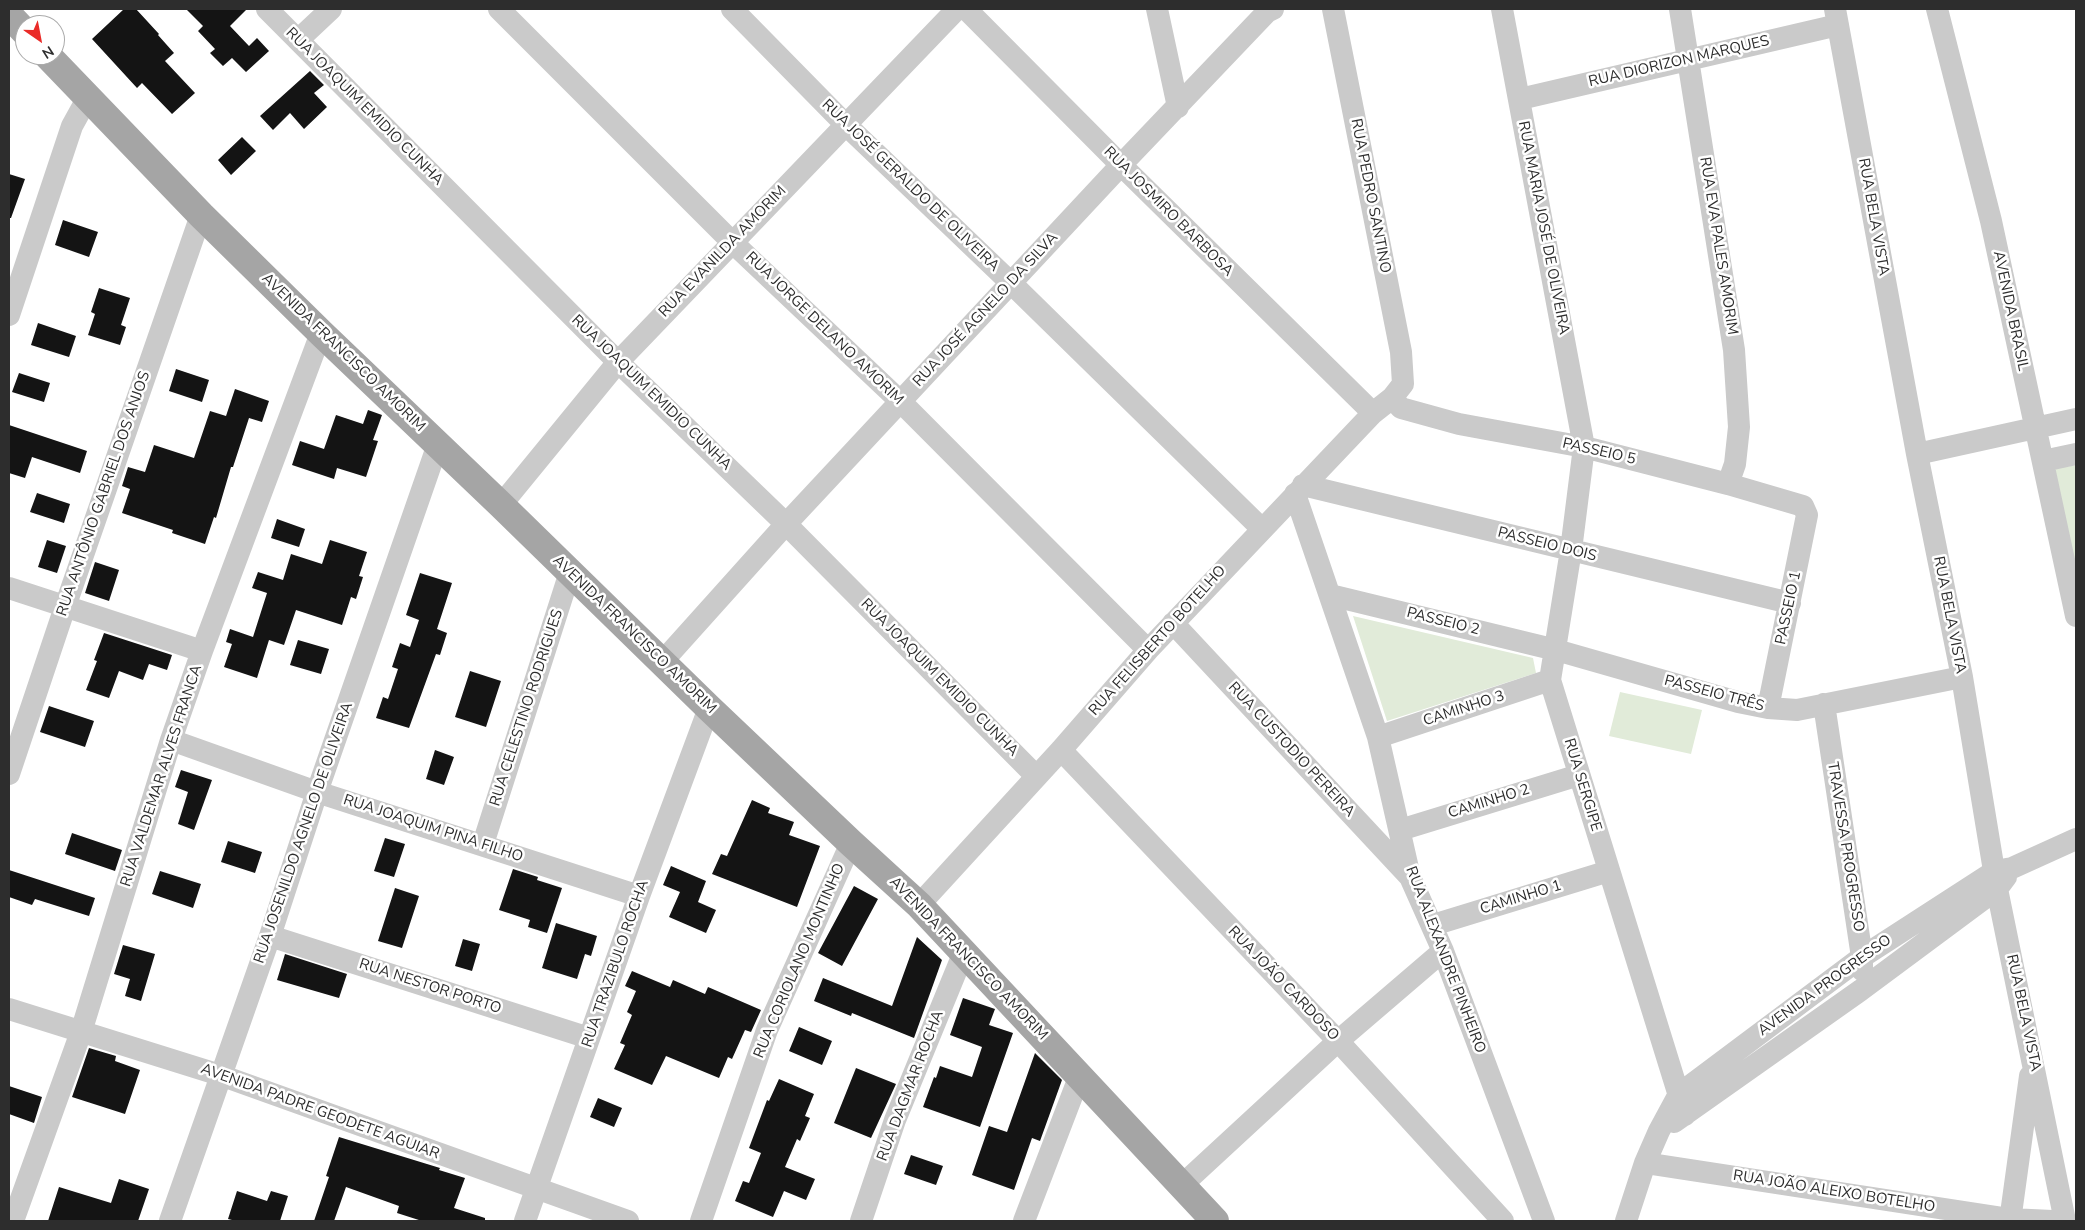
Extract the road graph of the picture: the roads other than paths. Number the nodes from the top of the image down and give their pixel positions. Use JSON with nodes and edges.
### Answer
{"nodes":[{"id":1,"x":267,"y":9,"type":"edge"},
{"id":2,"x":331,"y":9,"type":"edge"},
{"id":3,"x":499,"y":9,"type":"edge"},
{"id":4,"x":732,"y":9,"type":"edge"},
{"id":5,"x":957,"y":9,"type":"edge"},
{"id":6,"x":966,"y":9,"type":"edge"},
{"id":7,"x":1157,"y":9,"type":"edge"},
{"id":8,"x":1273,"y":9,"type":"edge"},
{"id":9,"x":1333,"y":9,"type":"edge"},
{"id":10,"x":1502,"y":9,"type":"edge"},
{"id":11,"x":1680,"y":9,"type":"edge"},
{"id":12,"x":1937,"y":9,"type":"edge"},
{"id":13,"x":1836,"y":17,"type":"edge"},
{"id":14,"x":298,"y":40,"type":"junction"},
{"id":15,"x":1689,"y":60,"type":"junction"},
{"id":16,"x":57,"y":65,"type":"edge"},
{"id":17,"x":88,"y":97,"type":"junction"},
{"id":18,"x":1520,"y":100,"type":"junction"},
{"id":19,"x":1178,"y":107,"type":"junction"},
{"id":20,"x":845,"y":124,"type":"junction"},
{"id":21,"x":1120,"y":165,"type":"junction"},
{"id":22,"x":201,"y":215,"type":"junction"},
{"id":23,"x":732,"y":242,"type":"junction"},
{"id":24,"x":1011,"y":283,"type":"junction"},
{"id":25,"x":9,"y":315,"type":"edge"},
{"id":26,"x":320,"y":333,"type":"junction"},
{"id":27,"x":618,"y":362,"type":"junction"},
{"id":28,"x":1398,"y":391,"type":"junction"},
{"id":29,"x":901,"y":402,"type":"junction"},
{"id":30,"x":1373,"y":413,"type":"junction"},
{"id":31,"x":2076,"y":419,"type":"edge"},
{"id":32,"x":2034,"y":427,"type":"junction"},
{"id":33,"x":438,"y":444,"type":"junction"},
{"id":34,"x":1584,"y":447,"type":"junction"},
{"id":35,"x":1917,"y":454,"type":"junction"},
{"id":36,"x":2076,"y":454,"type":"edge"},
{"id":37,"x":2043,"y":461,"type":"junction"},
{"id":38,"x":1728,"y":484,"type":"junction"},
{"id":39,"x":1299,"y":490,"type":"junction"},
{"id":40,"x":501,"y":505,"type":"junction"},
{"id":41,"x":1806,"y":509,"type":"joint"},
{"id":42,"x":786,"y":524,"type":"junction"},
{"id":43,"x":1262,"y":529,"type":"junction"},
{"id":44,"x":1571,"y":550,"type":"junction"},
{"id":45,"x":570,"y":572,"type":"junction"},
{"id":46,"x":9,"y":588,"type":"edge"},
{"id":47,"x":1330,"y":595,"type":"junction"},
{"id":48,"x":1790,"y":603,"type":"junction"},
{"id":49,"x":65,"y":607,"type":"junction"},
{"id":50,"x":2076,"y":616,"type":"edge"},
{"id":51,"x":1173,"y":623,"type":"junction"},
{"id":52,"x":1148,"y":650,"type":"junction"},
{"id":53,"x":1556,"y":650,"type":"junction"},
{"id":54,"x":202,"y":651,"type":"junction"},
{"id":55,"x":663,"y":661,"type":"junction"},
{"id":56,"x":1962,"y":677,"type":"junction"},
{"id":57,"x":1550,"y":680,"type":"junction"},
{"id":58,"x":1824,"y":704,"type":"junction"},
{"id":59,"x":709,"y":708,"type":"junction"},
{"id":60,"x":1768,"y":708,"type":"junction"},
{"id":61,"x":1378,"y":737,"type":"junction"},
{"id":62,"x":171,"y":740,"type":"junction"},
{"id":63,"x":1061,"y":750,"type":"junction"},
{"id":64,"x":9,"y":774,"type":"edge"},
{"id":65,"x":1579,"y":775,"type":"junction"},
{"id":66,"x":1036,"y":776,"type":"junction"},
{"id":67,"x":317,"y":792,"type":"junction"},
{"id":68,"x":1400,"y":830,"type":"junction"},
{"id":69,"x":2076,"y":839,"type":"edge"},
{"id":70,"x":851,"y":843,"type":"junction"},
{"id":71,"x":483,"y":844,"type":"junction"},
{"id":72,"x":1609,"y":871,"type":"junction"},
{"id":73,"x":2001,"y":876,"type":"junction"},
{"id":74,"x":1410,"y":877,"type":"junction"},
{"id":75,"x":639,"y":896,"type":"junction"},
{"id":76,"x":919,"y":905,"type":"junction"},
{"id":77,"x":1433,"y":925,"type":"junction"},
{"id":78,"x":270,"y":936,"type":"junction"},
{"id":79,"x":964,"y":952,"type":"junction"},
{"id":80,"x":1443,"y":952,"type":"junction"},
{"id":81,"x":1862,"y":956,"type":"junction"},
{"id":82,"x":1861,"y":990,"type":"junction"},
{"id":83,"x":9,"y":1009,"type":"edge"},
{"id":84,"x":81,"y":1032,"type":"junction"},
{"id":85,"x":589,"y":1038,"type":"junction"},
{"id":86,"x":1338,"y":1041,"type":"junction"},
{"id":87,"x":2033,"y":1058,"type":"junction"},
{"id":88,"x":220,"y":1075,"type":"junction"},
{"id":89,"x":1080,"y":1075,"type":"junction"},
{"id":90,"x":1679,"y":1094,"type":"junction"},
{"id":91,"x":1685,"y":1115,"type":"junction"},
{"id":92,"x":1659,"y":1131,"type":"junction"},
{"id":93,"x":1645,"y":1163,"type":"junction"},
{"id":94,"x":1182,"y":1184,"type":"junction"},
{"id":95,"x":536,"y":1189,"type":"junction"},
{"id":96,"x":1212,"y":1220,"type":"edge"},
{"id":97,"x":2010,"y":1220,"type":"edge"},
{"id":98,"x":13,"y":1221,"type":"edge"},
{"id":99,"x":171,"y":1221,"type":"edge"},
{"id":100,"x":525,"y":1221,"type":"edge"},
{"id":101,"x":628,"y":1221,"type":"edge"},
{"id":102,"x":701,"y":1221,"type":"edge"},
{"id":103,"x":861,"y":1221,"type":"edge"},
{"id":104,"x":1024,"y":1221,"type":"edge"},
{"id":105,"x":1503,"y":1221,"type":"edge"},
{"id":106,"x":1544,"y":1221,"type":"edge"},
{"id":107,"x":1626,"y":1221,"type":"edge"},
{"id":108,"x":2052,"y":1221,"type":"edge"},
{"id":109,"x":2065,"y":1221,"type":"edge"}],
"edges":[{"from":1,"to":14,"type":"street","name":"RUA JOAQUIM EMIDIO CUNHA"},
{"from":2,"to":14,"type":"street"},
{"from":3,"to":23,"type":"street","name":"RUA JORGE DELANO AMORIM"},
{"from":4,"to":20,"type":"street","name":"RUA JOSÉ GERALDO DE OLIVEIRA"},
{"from":5,"to":20,"type":"street","name":"RUA EVANILDA AMORIM"},
{"from":6,"to":21,"type":"street","name":"RUA JOSMIRO BARBOSA"},
{"from":7,"to":19,"type":"street"},
{"from":8,"to":19,"type":"street","name":"RUA JOSÉ AGNELO DA SILVA"},
{"from":9,"to":28,"type":"street","name":"RUA PEDRO SANTINO"},
{"from":10,"to":18,"type":"street","name":"RUA MARIA JOSÉ DE OLIVEIRA"},
{"from":11,"to":15,"type":"street","name":"RUA EVA PALES AMORIM"},
{"from":12,"to":32,"type":"street","name":"AVENIDA BRASIL"},
{"from":13,"to":15,"type":"street","name":"RUA DIORIZON MARQUES"},
{"from":13,"to":35,"type":"street","name":"RUA BELA VISTA"},
{"from":14,"to":27,"type":"street","name":"RUA JOAQUIM EMIDIO CUNHA"},
{"from":15,"to":18,"type":"street","name":"RUA DIORIZON MARQUES"},
{"from":15,"to":38,"type":"street","name":"RUA EVA PALES AMORIM"},
{"from":16,"to":17,"type":"main road","name":"AVENIDA FRANCISCO AMORIM"},
{"from":17,"to":22,"type":"main road","name":"AVENIDA FRANCISCO AMORIM"},
{"from":17,"to":25,"type":"street"},
{"from":18,"to":34,"type":"street","name":"RUA MARIA JOSÉ DE OLIVEIRA"},
{"from":19,"to":21,"type":"street","name":"RUA JOSÉ AGNELO DA SILVA"},
{"from":20,"to":23,"type":"street","name":"RUA EVANILDA AMORIM"},
{"from":20,"to":24,"type":"street","name":"RUA JOSÉ GERALDO DE OLIVEIRA"},
{"from":21,"to":24,"type":"street","name":"RUA JOSÉ AGNELO DA SILVA"},
{"from":21,"to":30,"type":"street","name":"RUA JOSMIRO BARBOSA"},
{"from":22,"to":26,"type":"main road","name":"AVENIDA FRANCISCO AMORIM"},
{"from":22,"to":49,"type":"street","name":"RUA ANTÔNIO GABRIEL DOS ANJOS"},
{"from":23,"to":27,"type":"street","name":"RUA EVANILDA AMORIM"},
{"from":23,"to":29,"type":"street","name":"RUA JORGE DELANO AMORIM"},
{"from":24,"to":29,"type":"street","name":"RUA JOSÉ AGNELO DA SILVA"},
{"from":24,"to":43,"type":"street","name":"RUA JOSÉ GERALDO DE OLIVEIRA"},
{"from":26,"to":33,"type":"main road","name":"AVENIDA FRANCISCO AMORIM"},
{"from":26,"to":54,"type":"street","name":"RUA VALDEMAR ALVES FRANCA"},
{"from":27,"to":40,"type":"street","name":"RUA EVANILDA AMORIM"},
{"from":27,"to":42,"type":"street","name":"RUA JOAQUIM EMIDIO CUNHA"},
{"from":28,"to":30,"type":"street","name":"RUA FELISBERTO BOTELHO"},
{"from":28,"to":34,"type":"street","name":"PASSEIO 5"},
{"from":29,"to":42,"type":"street","name":"RUA JOSÉ AGNELO DA SILVA"},
{"from":29,"to":52,"type":"street","name":"RUA JORGE DELANO AMORIM"},
{"from":30,"to":39,"type":"street","name":"RUA FELISBERTO BOTELHO"},
{"from":31,"to":32,"type":"street"},
{"from":32,"to":35,"type":"street"},
{"from":32,"to":37,"type":"street","name":"AVENIDA BRASIL"},
{"from":33,"to":40,"type":"main road","name":"AVENIDA FRANCISCO AMORIM"},
{"from":33,"to":67,"type":"street","name":"RUA JOSENILDO AGNELO DE OLIVEIRA"},
{"from":34,"to":38,"type":"street","name":"PASSEIO 5"},
{"from":34,"to":44,"type":"street","name":"RUA SERGIPE"},
{"from":35,"to":56,"type":"street","name":"RUA BELA VISTA"},
{"from":36,"to":37,"type":"street"},
{"from":37,"to":50,"type":"street","name":"AVENIDA BRASIL"},
{"from":38,"to":41,"type":"street","name":"PASSEIO 5"},
{"from":39,"to":43,"type":"street","name":"RUA FELISBERTO BOTELHO"},
{"from":39,"to":44,"type":"street","name":"PASSEIO DOIS"},
{"from":39,"to":47,"type":"street","name":"RUA ALEXANDRE PINHEIRO"},
{"from":40,"to":45,"type":"main road","name":"AVENIDA FRANCISCO AMORIM"},
{"from":41,"to":48,"type":"street","name":"PASSEIO 1"},
{"from":42,"to":55,"type":"street","name":"RUA JOSÉ AGNELO DA SILVA"},
{"from":42,"to":66,"type":"street","name":"RUA JOAQUIM EMIDIO CUNHA"},
{"from":43,"to":51,"type":"street","name":"RUA FELISBERTO BOTELHO"},
{"from":44,"to":48,"type":"street","name":"PASSEIO DOIS"},
{"from":44,"to":53,"type":"street","name":"RUA SERGIPE"},
{"from":45,"to":55,"type":"main road","name":"AVENIDA FRANCISCO AMORIM"},
{"from":45,"to":71,"type":"street","name":"RUA CELESTINO RODRIGUES"},
{"from":46,"to":49,"type":"street"},
{"from":47,"to":53,"type":"street","name":"PASSEIO 2"},
{"from":47,"to":61,"type":"street","name":"RUA ALEXANDRE PINHEIRO"},
{"from":48,"to":60,"type":"street","name":"PASSEIO 1"},
{"from":49,"to":54,"type":"street"},
{"from":49,"to":64,"type":"street","name":"RUA ANTÔNIO GABRIEL DOS ANJOS"},
{"from":51,"to":52,"type":"street","name":"RUA FELISBERTO BOTELHO"},
{"from":51,"to":74,"type":"street","name":"RUA CUSTODIO PEREIRA"},
{"from":52,"to":63,"type":"street","name":"RUA FELISBERTO BOTELHO"},
{"from":53,"to":57,"type":"street","name":"RUA SERGIPE"},
{"from":53,"to":60,"type":"street","name":"PASSEIO TRÊS"},
{"from":54,"to":62,"type":"street","name":"RUA VALDEMAR ALVES FRANCA"},
{"from":55,"to":59,"type":"main road","name":"AVENIDA FRANCISCO AMORIM"},
{"from":56,"to":58,"type":"street","name":"PASSEIO TRÊS"},
{"from":56,"to":73,"type":"street","name":"RUA BELA VISTA"},
{"from":57,"to":61,"type":"street","name":"CAMINHO 3"},
{"from":57,"to":65,"type":"street","name":"RUA SERGIPE"},
{"from":58,"to":60,"type":"street","name":"PASSEIO TRÊS"},
{"from":58,"to":81,"type":"street","name":"TRAVESSA PROGRESSO"},
{"from":59,"to":70,"type":"main road","name":"AVENIDA FRANCISCO AMORIM"},
{"from":59,"to":75,"type":"street","name":"RUA TRAZIBULO ROCHA"},
{"from":61,"to":68,"type":"street","name":"RUA ALEXANDRE PINHEIRO"},
{"from":62,"to":67,"type":"street","name":"RUA JOAQUIM PINA FILHO"},
{"from":62,"to":84,"type":"street","name":"RUA VALDEMAR ALVES FRANCA"},
{"from":63,"to":66,"type":"street","name":"RUA FELISBERTO BOTELHO"},
{"from":63,"to":86,"type":"street","name":"RUA JOÃO CARDOSO"},
{"from":65,"to":68,"type":"street","name":"CAMINHO 2"},
{"from":65,"to":72,"type":"street","name":"RUA SERGIPE"},
{"from":66,"to":76,"type":"street","name":"RUA FELISBERTO BOTELHO"},
{"from":67,"to":71,"type":"street","name":"RUA JOAQUIM PINA FILHO"},
{"from":67,"to":78,"type":"street","name":"RUA JOSENILDO AGNELO DE OLIVEIRA"},
{"from":68,"to":74,"type":"street","name":"RUA ALEXANDRE PINHEIRO"},
{"from":69,"to":73,"type":"street","name":"AVENIDA PROGRESSO"},
{"from":70,"to":76,"type":"main road","name":"AVENIDA FRANCISCO AMORIM"},
{"from":70,"to":102,"type":"street","name":"RUA CORIOLANO MONTINHO"},
{"from":71,"to":75,"type":"street","name":"RUA JOAQUIM PINA FILHO"},
{"from":72,"to":77,"type":"street","name":"CAMINHO 1"},
{"from":72,"to":90,"type":"street","name":"RUA SERGIPE"},
{"from":73,"to":81,"type":"street","name":"AVENIDA PROGRESSO"},
{"from":73,"to":82,"type":"street","name":"AVENIDA PROGRESSO"},
{"from":73,"to":87,"type":"street","name":"RUA BELA VISTA"},
{"from":74,"to":77,"type":"street","name":"RUA ALEXANDRE PINHEIRO"},
{"from":75,"to":85,"type":"street","name":"RUA TRAZIBULO ROCHA"},
{"from":76,"to":79,"type":"main road","name":"AVENIDA FRANCISCO AMORIM"},
{"from":77,"to":80,"type":"street","name":"RUA ALEXANDRE PINHEIRO"},
{"from":78,"to":85,"type":"street","name":"RUA NESTOR PORTO"},
{"from":78,"to":88,"type":"street","name":"RUA JOSENILDO AGNELO DE OLIVEIRA"},
{"from":79,"to":89,"type":"main road","name":"AVENIDA FRANCISCO AMORIM"},
{"from":79,"to":103,"type":"street","name":"RUA DAGMAR ROCHA"},
{"from":80,"to":86,"type":"street"},
{"from":80,"to":106,"type":"street","name":"RUA ALEXANDRE PINHEIRO"},
{"from":81,"to":82,"type":"street","name":"TRAVESSA PROGRESSO"},
{"from":81,"to":90,"type":"street","name":"AVENIDA PROGRESSO"},
{"from":82,"to":91,"type":"street","name":"AVENIDA PROGRESSO"},
{"from":83,"to":84,"type":"street","name":"AVENIDA PADRE GEODETE AGUIAR"},
{"from":84,"to":88,"type":"street","name":"AVENIDA PADRE GEODETE AGUIAR"},
{"from":84,"to":98,"type":"street","name":"RUA VALDEMAR ALVES FRANCA"},
{"from":85,"to":95,"type":"street","name":"RUA TRAZIBULO ROCHA"},
{"from":86,"to":94,"type":"street"},
{"from":86,"to":105,"type":"street","name":"RUA JOÃO CARDOSO"},
{"from":87,"to":97,"type":"street"},
{"from":87,"to":109,"type":"street","name":"RUA BELA VISTA"},
{"from":88,"to":95,"type":"street","name":"AVENIDA PADRE GEODETE AGUIAR"},
{"from":88,"to":99,"type":"street","name":"RUA JOSENILDO AGNELO DE OLIVEIRA"},
{"from":89,"to":94,"type":"main road","name":"AVENIDA FRANCISCO AMORIM"},
{"from":89,"to":104,"type":"street"},
{"from":90,"to":91,"type":"street","name":"RUA SERGIPE"},
{"from":90,"to":92,"type":"street","name":"AVENIDA PROGRESSO"},
{"from":91,"to":92,"type":"street","name":"AVENIDA PROGRESSO"},
{"from":92,"to":93,"type":"street","name":"AVENIDA PROGRESSO"},
{"from":93,"to":97,"type":"street","name":"RUA JOÃO ALEIXO BOTELHO"},
{"from":93,"to":107,"type":"street","name":"AVENIDA PROGRESSO"},
{"from":94,"to":96,"type":"main road","name":"AVENIDA FRANCISCO AMORIM"},
{"from":95,"to":100,"type":"street","name":"RUA TRAZIBULO ROCHA"},
{"from":95,"to":101,"type":"street","name":"AVENIDA PADRE GEODETE AGUIAR"},
{"from":97,"to":108,"type":"street","name":"RUA JOÃO ALEIXO BOTELHO"}]}
